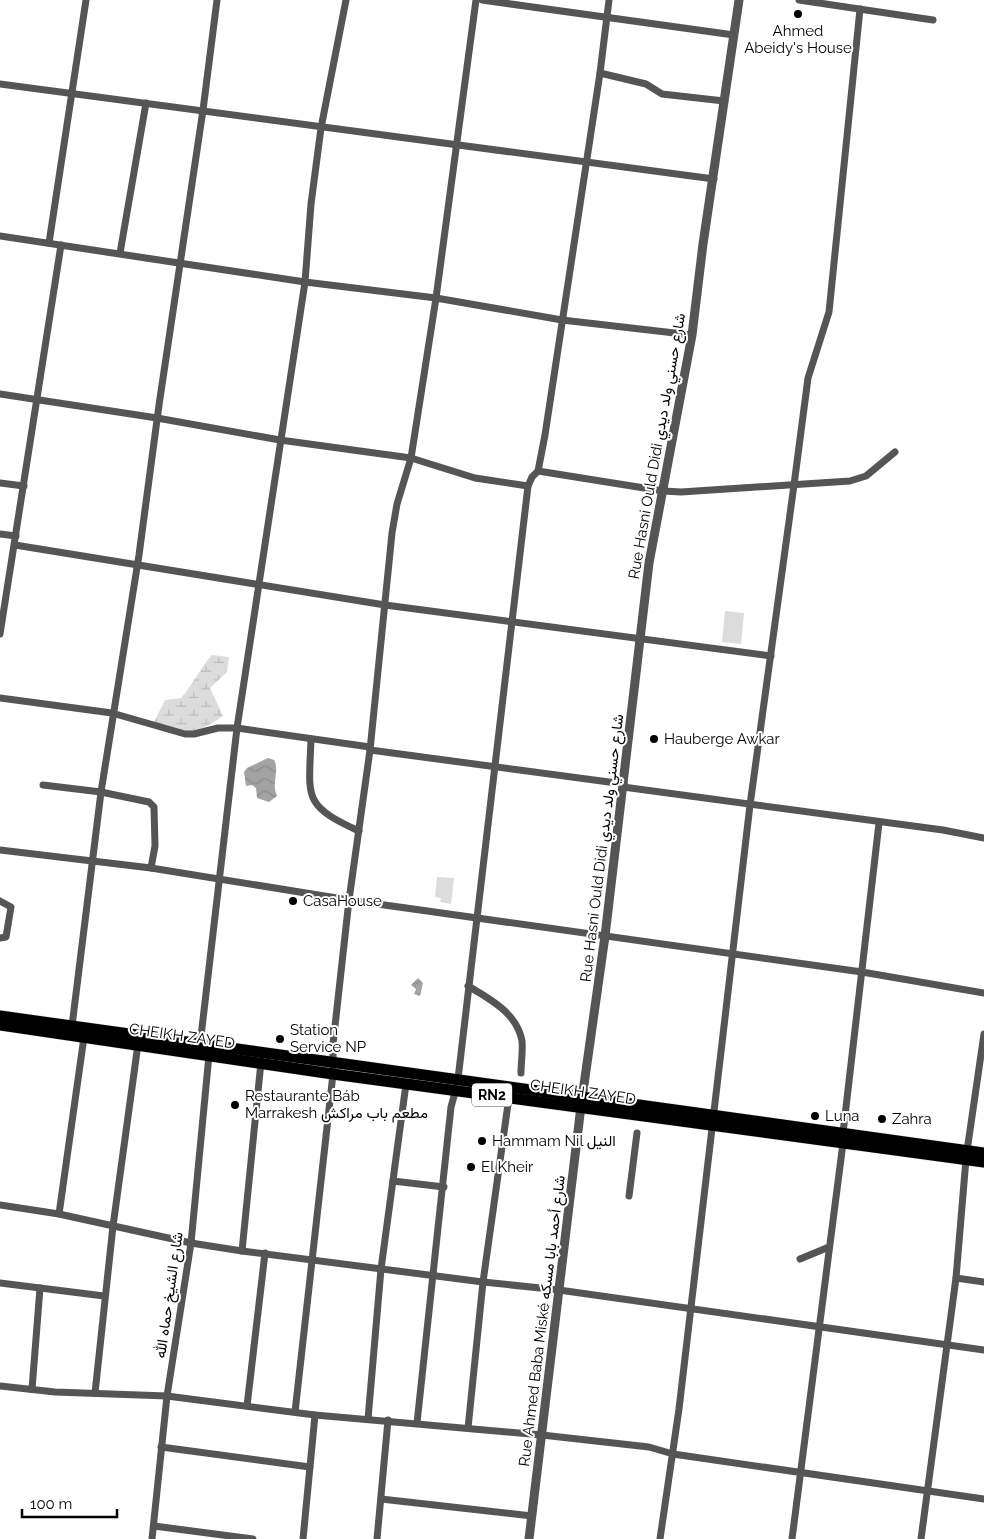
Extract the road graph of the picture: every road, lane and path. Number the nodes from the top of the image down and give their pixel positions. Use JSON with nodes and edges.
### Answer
{"nodes":[{"id":1,"x":86,"y":0,"type":"edge"},
{"id":2,"x":217,"y":0,"type":"edge"},
{"id":3,"x":346,"y":0,"type":"edge"},
{"id":4,"x":476,"y":0,"type":"edge"},
{"id":5,"x":482,"y":0,"type":"edge"},
{"id":6,"x":609,"y":0,"type":"edge"},
{"id":7,"x":739,"y":0,"type":"edge"},
{"id":8,"x":799,"y":0,"type":"edge"},
{"id":9,"x":860,"y":9,"type":"junction"},
{"id":10,"x":606,"y":16,"type":"junction"},
{"id":11,"x":932,"y":20,"type":"dead end"},
{"id":12,"x":734,"y":35,"type":"junction"},
{"id":13,"x":600,"y":73,"type":"junction"},
{"id":14,"x":0,"y":84,"type":"edge"},
{"id":15,"x":73,"y":93,"type":"junction"},
{"id":16,"x":146,"y":102,"type":"junction"},
{"id":17,"x":724,"y":102,"type":"junction"},
{"id":18,"x":203,"y":110,"type":"junction"},
{"id":19,"x":321,"y":128,"type":"junction"},
{"id":20,"x":457,"y":144,"type":"junction"},
{"id":21,"x":586,"y":162,"type":"junction"},
{"id":22,"x":714,"y":179,"type":"junction"},
{"id":23,"x":0,"y":236,"type":"edge"},
{"id":24,"x":50,"y":243,"type":"junction"},
{"id":25,"x":61,"y":245,"type":"junction"},
{"id":26,"x":120,"y":253,"type":"junction"},
{"id":27,"x":181,"y":262,"type":"junction"},
{"id":28,"x":305,"y":282,"type":"junction"},
{"id":29,"x":436,"y":298,"type":"junction"},
{"id":30,"x":562,"y":320,"type":"junction"},
{"id":31,"x":692,"y":336,"type":"junction"},
{"id":32,"x":0,"y":394,"type":"edge"},
{"id":33,"x":36,"y":400,"type":"junction"},
{"id":34,"x":157,"y":418,"type":"junction"},
{"id":35,"x":280,"y":440,"type":"junction"},
{"id":36,"x":895,"y":452,"type":"dead end"},
{"id":37,"x":411,"y":458,"type":"junction"},
{"id":38,"x":538,"y":471,"type":"junction"},
{"id":39,"x":0,"y":483,"type":"edge"},
{"id":40,"x":794,"y":484,"type":"junction"},
{"id":41,"x":24,"y":486,"type":"junction"},
{"id":42,"x":528,"y":486,"type":"junction"},
{"id":43,"x":663,"y":491,"type":"junction"},
{"id":44,"x":0,"y":534,"type":"edge"},
{"id":45,"x":16,"y":536,"type":"junction"},
{"id":46,"x":15,"y":545,"type":"junction"},
{"id":47,"x":138,"y":565,"type":"junction"},
{"id":48,"x":258,"y":584,"type":"junction"},
{"id":49,"x":385,"y":604,"type":"junction"},
{"id":50,"x":511,"y":622,"type":"junction"},
{"id":51,"x":0,"y":634,"type":"edge"},
{"id":52,"x":641,"y":639,"type":"junction"},
{"id":53,"x":771,"y":656,"type":"junction"},
{"id":54,"x":0,"y":698,"type":"edge"},
{"id":55,"x":112,"y":713,"type":"junction"},
{"id":56,"x":237,"y":728,"type":"junction"},
{"id":57,"x":311,"y":739,"type":"junction"},
{"id":58,"x":370,"y":748,"type":"junction"},
{"id":59,"x":494,"y":767,"type":"junction"},
{"id":60,"x":43,"y":785,"type":"dead end"},
{"id":61,"x":624,"y":785,"type":"junction"},
{"id":62,"x":101,"y":792,"type":"junction"},
{"id":63,"x":750,"y":805,"type":"junction"},
{"id":64,"x":879,"y":823,"type":"junction"},
{"id":65,"x":359,"y":831,"type":"junction"},
{"id":66,"x":984,"y":838,"type":"edge"},
{"id":67,"x":0,"y":850,"type":"edge"},
{"id":68,"x":93,"y":862,"type":"junction"},
{"id":69,"x":151,"y":868,"type":"junction"},
{"id":70,"x":218,"y":880,"type":"junction"},
{"id":71,"x":349,"y":900,"type":"junction"},
{"id":72,"x":0,"y":901,"type":"edge"},
{"id":73,"x":476,"y":918,"type":"junction"},
{"id":74,"x":605,"y":936,"type":"junction"},
{"id":75,"x":0,"y":938,"type":"edge"},
{"id":76,"x":733,"y":954,"type":"junction"},
{"id":77,"x":862,"y":972,"type":"junction"},
{"id":78,"x":468,"y":986,"type":"junction"},
{"id":79,"x":984,"y":993,"type":"edge"},
{"id":80,"x":0,"y":1016,"type":"edge"},
{"id":81,"x":0,"y":1025,"type":"edge"},
{"id":82,"x":72,"y":1026,"type":"junction"},
{"id":83,"x":984,"y":1034,"type":"edge"},
{"id":84,"x":84,"y":1037,"type":"junction"},
{"id":85,"x":138,"y":1044,"type":"junction"},
{"id":86,"x":200,"y":1045,"type":"junction"},
{"id":87,"x":209,"y":1055,"type":"junction"},
{"id":88,"x":261,"y":1062,"type":"junction"},
{"id":89,"x":332,"y":1068,"type":"junction"},
{"id":90,"x":521,"y":1073,"type":"dead end"},
{"id":91,"x":406,"y":1084,"type":"junction"},
{"id":92,"x":457,"y":1084,"type":"junction"},
{"id":93,"x":509,"y":1097,"type":"junction"},
{"id":94,"x":582,"y":1101,"type":"junction"},
{"id":95,"x":711,"y":1120,"type":"junction"},
{"id":96,"x":637,"y":1133,"type":"dead end"},
{"id":97,"x":843,"y":1138,"type":"junction"},
{"id":98,"x":984,"y":1153,"type":"edge"},
{"id":99,"x":966,"y":1155,"type":"junction"},
{"id":100,"x":984,"y":1162,"type":"edge"},
{"id":101,"x":393,"y":1181,"type":"junction"},
{"id":102,"x":444,"y":1187,"type":"junction"},
{"id":103,"x":629,"y":1196,"type":"dead end"},
{"id":104,"x":0,"y":1205,"type":"edge"},
{"id":105,"x":59,"y":1214,"type":"junction"},
{"id":106,"x":113,"y":1226,"type":"junction"},
{"id":107,"x":191,"y":1243,"type":"junction"},
{"id":108,"x":829,"y":1247,"type":"junction"},
{"id":109,"x":242,"y":1251,"type":"junction"},
{"id":110,"x":265,"y":1254,"type":"junction"},
{"id":111,"x":800,"y":1259,"type":"dead end"},
{"id":112,"x":312,"y":1260,"type":"junction"},
{"id":113,"x":381,"y":1269,"type":"junction"},
{"id":114,"x":434,"y":1276,"type":"junction"},
{"id":115,"x":956,"y":1278,"type":"junction"},
{"id":116,"x":483,"y":1282,"type":"junction"},
{"id":117,"x":984,"y":1282,"type":"edge"},
{"id":118,"x":0,"y":1283,"type":"edge"},
{"id":119,"x":40,"y":1288,"type":"junction"},
{"id":120,"x":559,"y":1290,"type":"junction"},
{"id":121,"x":104,"y":1296,"type":"junction"},
{"id":122,"x":689,"y":1307,"type":"junction"},
{"id":123,"x":818,"y":1326,"type":"junction"},
{"id":124,"x":947,"y":1344,"type":"junction"},
{"id":125,"x":984,"y":1350,"type":"edge"},
{"id":126,"x":0,"y":1386,"type":"edge"},
{"id":127,"x":32,"y":1390,"type":"junction"},
{"id":128,"x":95,"y":1393,"type":"junction"},
{"id":129,"x":167,"y":1396,"type":"junction"},
{"id":130,"x":247,"y":1406,"type":"junction"},
{"id":131,"x":295,"y":1412,"type":"junction"},
{"id":132,"x":315,"y":1415,"type":"junction"},
{"id":133,"x":368,"y":1419,"type":"junction"},
{"id":134,"x":388,"y":1420,"type":"junction"},
{"id":135,"x":418,"y":1423,"type":"junction"},
{"id":136,"x":468,"y":1428,"type":"junction"},
{"id":137,"x":542,"y":1435,"type":"junction"},
{"id":138,"x":161,"y":1447,"type":"junction"},
{"id":139,"x":673,"y":1454,"type":"junction"},
{"id":140,"x":310,"y":1467,"type":"junction"},
{"id":141,"x":800,"y":1472,"type":"junction"},
{"id":142,"x":928,"y":1491,"type":"junction"},
{"id":143,"x":381,"y":1499,"type":"junction"},
{"id":144,"x":984,"y":1499,"type":"edge"},
{"id":145,"x":532,"y":1516,"type":"junction"},
{"id":146,"x":154,"y":1526,"type":"junction"},
{"id":147,"x":152,"y":1539,"type":"edge"},
{"id":148,"x":253,"y":1539,"type":"edge"},
{"id":149,"x":303,"y":1539,"type":"edge"},
{"id":150,"x":377,"y":1539,"type":"edge"},
{"id":151,"x":529,"y":1539,"type":"edge"},
{"id":152,"x":660,"y":1539,"type":"edge"},
{"id":153,"x":792,"y":1539,"type":"edge"},
{"id":154,"x":921,"y":1539,"type":"edge"}],
"edges":[{"from":1,"to":15,"type":"street"},
{"from":2,"to":18,"type":"street"},
{"from":3,"to":19,"type":"street"},
{"from":4,"to":20,"type":"street"},
{"from":5,"to":10,"type":"street"},
{"from":6,"to":10,"type":"street"},
{"from":7,"to":12,"type":"street","name":"Rue Hasni Ould Didi شارع حسني ولد ديدي"},
{"from":8,"to":9,"type":"street"},
{"from":9,"to":11,"type":"street"},
{"from":9,"to":40,"type":"street"},
{"from":10,"to":12,"type":"street"},
{"from":10,"to":13,"type":"street"},
{"from":12,"to":17,"type":"street","name":"Rue Hasni Ould Didi شارع حسني ولد ديدي"},
{"from":13,"to":17,"type":"street"},
{"from":13,"to":21,"type":"street"},
{"from":14,"to":15,"type":"street"},
{"from":15,"to":16,"type":"street"},
{"from":15,"to":24,"type":"street"},
{"from":16,"to":18,"type":"street"},
{"from":16,"to":26,"type":"street"},
{"from":17,"to":22,"type":"street","name":"Rue Hasni Ould Didi شارع حسني ولد ديدي"},
{"from":18,"to":19,"type":"street"},
{"from":18,"to":27,"type":"street"},
{"from":19,"to":20,"type":"street"},
{"from":19,"to":28,"type":"street"},
{"from":20,"to":21,"type":"street"},
{"from":20,"to":29,"type":"street"},
{"from":21,"to":22,"type":"street"},
{"from":21,"to":30,"type":"street"},
{"from":22,"to":31,"type":"street","name":"Rue Hasni Ould Didi شارع حسني ولد ديدي"},
{"from":23,"to":24,"type":"street"},
{"from":24,"to":25,"type":"street"},
{"from":25,"to":26,"type":"street"},
{"from":25,"to":33,"type":"street"},
{"from":26,"to":27,"type":"street"},
{"from":27,"to":28,"type":"street"},
{"from":27,"to":34,"type":"street"},
{"from":28,"to":29,"type":"street"},
{"from":28,"to":35,"type":"street"},
{"from":29,"to":30,"type":"street"},
{"from":29,"to":37,"type":"street"},
{"from":30,"to":31,"type":"street"},
{"from":30,"to":38,"type":"street"},
{"from":31,"to":43,"type":"street","name":"Rue Hasni Ould Didi شارع حسني ولد ديدي"},
{"from":32,"to":33,"type":"street"},
{"from":33,"to":34,"type":"street"},
{"from":33,"to":41,"type":"street"},
{"from":34,"to":35,"type":"street"},
{"from":34,"to":47,"type":"street"},
{"from":35,"to":37,"type":"street"},
{"from":35,"to":48,"type":"street"},
{"from":36,"to":40,"type":"street"},
{"from":37,"to":42,"type":"street"},
{"from":37,"to":49,"type":"street"},
{"from":38,"to":42,"type":"street"},
{"from":38,"to":43,"type":"street"},
{"from":39,"to":41,"type":"street"},
{"from":40,"to":43,"type":"street"},
{"from":40,"to":53,"type":"street"},
{"from":41,"to":45,"type":"street"},
{"from":42,"to":50,"type":"street"},
{"from":43,"to":52,"type":"street","name":"Rue Hasni Ould Didi شارع حسني ولد ديدي"},
{"from":44,"to":45,"type":"street"},
{"from":45,"to":46,"type":"street"},
{"from":46,"to":47,"type":"street"},
{"from":46,"to":51,"type":"street"},
{"from":47,"to":48,"type":"street"},
{"from":47,"to":55,"type":"street"},
{"from":48,"to":49,"type":"street"},
{"from":48,"to":56,"type":"street"},
{"from":49,"to":50,"type":"street"},
{"from":49,"to":58,"type":"street"},
{"from":50,"to":52,"type":"street"},
{"from":50,"to":59,"type":"street"},
{"from":52,"to":53,"type":"street"},
{"from":52,"to":61,"type":"street","name":"Rue Hasni Ould Didi شارع حسني ولد ديدي"},
{"from":53,"to":63,"type":"street"},
{"from":54,"to":55,"type":"street"},
{"from":55,"to":56,"type":"street"},
{"from":55,"to":62,"type":"street"},
{"from":56,"to":57,"type":"street"},
{"from":56,"to":70,"type":"street"},
{"from":57,"to":58,"type":"street"},
{"from":57,"to":65,"type":"street"},
{"from":58,"to":59,"type":"street"},
{"from":58,"to":65,"type":"street"},
{"from":59,"to":61,"type":"street"},
{"from":59,"to":73,"type":"street"},
{"from":60,"to":62,"type":"street"},
{"from":61,"to":63,"type":"street"},
{"from":61,"to":74,"type":"street","name":"Rue Hasni Ould Didi شارع حسني ولد ديدي"},
{"from":62,"to":68,"type":"street"},
{"from":62,"to":69,"type":"street"},
{"from":63,"to":64,"type":"street"},
{"from":63,"to":76,"type":"street"},
{"from":64,"to":66,"type":"street"},
{"from":64,"to":77,"type":"street"},
{"from":65,"to":71,"type":"street"},
{"from":67,"to":68,"type":"street"},
{"from":68,"to":69,"type":"street"},
{"from":68,"to":82,"type":"street"},
{"from":69,"to":70,"type":"street"},
{"from":70,"to":71,"type":"street"},
{"from":70,"to":86,"type":"street"},
{"from":71,"to":73,"type":"street"},
{"from":71,"to":89,"type":"street"},
{"from":72,"to":75,"type":"street"},
{"from":73,"to":74,"type":"street"},
{"from":73,"to":78,"type":"street"},
{"from":74,"to":76,"type":"street"},
{"from":74,"to":94,"type":"street","name":"Rue Hasni Ould Didi شارع حسني ولد ديدي"},
{"from":76,"to":77,"type":"street"},
{"from":76,"to":95,"type":"street"},
{"from":77,"to":79,"type":"street"},
{"from":77,"to":97,"type":"street"},
{"from":78,"to":90,"type":"street"},
{"from":78,"to":92,"type":"street"},
{"from":80,"to":82,"type":"highway","name":"CHEIKH ZAYED","number":"RN2"},
{"from":81,"to":84,"type":"highway","name":"CHEIKH ZAYED","number":"RN2"},
{"from":82,"to":86,"type":"highway","name":"CHEIKH ZAYED","number":"RN2"},
{"from":83,"to":99,"type":"street"},
{"from":84,"to":85,"type":"highway","name":"CHEIKH ZAYED","number":"RN2"},
{"from":84,"to":105,"type":"street"},
{"from":85,"to":87,"type":"highway","name":"CHEIKH ZAYED","number":"RN2"},
{"from":85,"to":106,"type":"street"},
{"from":86,"to":89,"type":"highway","name":"CHEIKH ZAYED","number":"RN2"},
{"from":87,"to":88,"type":"highway","name":"CHEIKH ZAYED","number":"RN2"},
{"from":87,"to":107,"type":"street","name":"شارع الشيخ حماه الله"},
{"from":88,"to":89,"type":"highway","name":"CHEIKH ZAYED","number":"RN2"},
{"from":88,"to":109,"type":"street"},
{"from":89,"to":91,"type":"highway","name":"CHEIKH ZAYED","number":"RN2"},
{"from":89,"to":92,"type":"highway","name":"CHEIKH ZAYED","number":"RN2"},
{"from":89,"to":112,"type":"street"},
{"from":91,"to":92,"type":"highway","name":"CHEIKH ZAYED","number":"RN2"},
{"from":91,"to":101,"type":"street"},
{"from":92,"to":93,"type":"highway","name":"CHEIKH ZAYED","number":"RN2"},
{"from":92,"to":94,"type":"highway","name":"CHEIKH ZAYED","number":"RN2"},
{"from":92,"to":102,"type":"street"},
{"from":93,"to":94,"type":"highway","name":"CHEIKH ZAYED","number":"RN2"},
{"from":93,"to":116,"type":"street"},
{"from":94,"to":95,"type":"highway","name":"CHEIKH ZAYED","number":"RN2"},
{"from":94,"to":120,"type":"street","name":"Rue Ahmed Baba Miské شارع أحمد بابا مسكه"},
{"from":95,"to":97,"type":"highway","name":"CHEIKH ZAYED","number":"RN2"},
{"from":95,"to":122,"type":"street"},
{"from":96,"to":103,"type":"street"},
{"from":97,"to":99,"type":"highway","name":"CHEIKH ZAYED","number":"RN2"},
{"from":97,"to":108,"type":"street"},
{"from":98,"to":99,"type":"highway","name":"CHEIKH ZAYED","number":"RN2"},
{"from":99,"to":100,"type":"highway","name":"CHEIKH ZAYED","number":"RN2"},
{"from":99,"to":115,"type":"street"},
{"from":101,"to":102,"type":"street"},
{"from":101,"to":113,"type":"street"},
{"from":102,"to":114,"type":"street"},
{"from":104,"to":105,"type":"street"},
{"from":105,"to":106,"type":"street"},
{"from":106,"to":107,"type":"street"},
{"from":106,"to":121,"type":"street"},
{"from":107,"to":109,"type":"street"},
{"from":107,"to":129,"type":"street","name":"شارع الشيخ حماه الله"},
{"from":108,"to":111,"type":"street"},
{"from":108,"to":123,"type":"street"},
{"from":109,"to":110,"type":"street"},
{"from":110,"to":112,"type":"street"},
{"from":110,"to":130,"type":"street"},
{"from":112,"to":113,"type":"street"},
{"from":112,"to":131,"type":"street"},
{"from":113,"to":114,"type":"street"},
{"from":113,"to":133,"type":"street"},
{"from":114,"to":116,"type":"street"},
{"from":114,"to":135,"type":"street"},
{"from":115,"to":117,"type":"street"},
{"from":115,"to":124,"type":"street"},
{"from":116,"to":120,"type":"street"},
{"from":116,"to":136,"type":"street"},
{"from":118,"to":119,"type":"street"},
{"from":119,"to":121,"type":"street"},
{"from":119,"to":127,"type":"street"},
{"from":120,"to":122,"type":"street"},
{"from":120,"to":137,"type":"street","name":"Rue Ahmed Baba Miské شارع أحمد بابا مسكه"},
{"from":121,"to":128,"type":"street"},
{"from":122,"to":123,"type":"street"},
{"from":122,"to":139,"type":"street"},
{"from":123,"to":124,"type":"street"},
{"from":123,"to":141,"type":"street"},
{"from":124,"to":125,"type":"street"},
{"from":124,"to":142,"type":"street"},
{"from":126,"to":127,"type":"street"},
{"from":127,"to":128,"type":"street"},
{"from":128,"to":129,"type":"street"},
{"from":129,"to":130,"type":"street"},
{"from":129,"to":138,"type":"street","name":"شارع الشيخ حماه الله"},
{"from":130,"to":131,"type":"street"},
{"from":131,"to":132,"type":"street"},
{"from":132,"to":133,"type":"street"},
{"from":132,"to":140,"type":"street"},
{"from":133,"to":134,"type":"street"},
{"from":134,"to":135,"type":"street"},
{"from":134,"to":143,"type":"street"},
{"from":135,"to":136,"type":"street"},
{"from":136,"to":137,"type":"street"},
{"from":137,"to":139,"type":"street"},
{"from":137,"to":145,"type":"street","name":"Rue Ahmed Baba Miské شارع أحمد بابا مسكه"},
{"from":138,"to":140,"type":"street"},
{"from":138,"to":146,"type":"street","name":"شارع الشيخ حماه الله"},
{"from":139,"to":141,"type":"street"},
{"from":139,"to":152,"type":"street"},
{"from":140,"to":149,"type":"street"},
{"from":141,"to":142,"type":"street"},
{"from":141,"to":153,"type":"street"},
{"from":142,"to":144,"type":"street"},
{"from":142,"to":154,"type":"street"},
{"from":143,"to":145,"type":"street"},
{"from":143,"to":150,"type":"street"},
{"from":145,"to":151,"type":"street","name":"Rue Ahmed Baba Miské شارع أحمد بابا مسكه"},
{"from":146,"to":147,"type":"street","name":"شارع الشيخ حماه الله"},
{"from":146,"to":148,"type":"street"}]}
